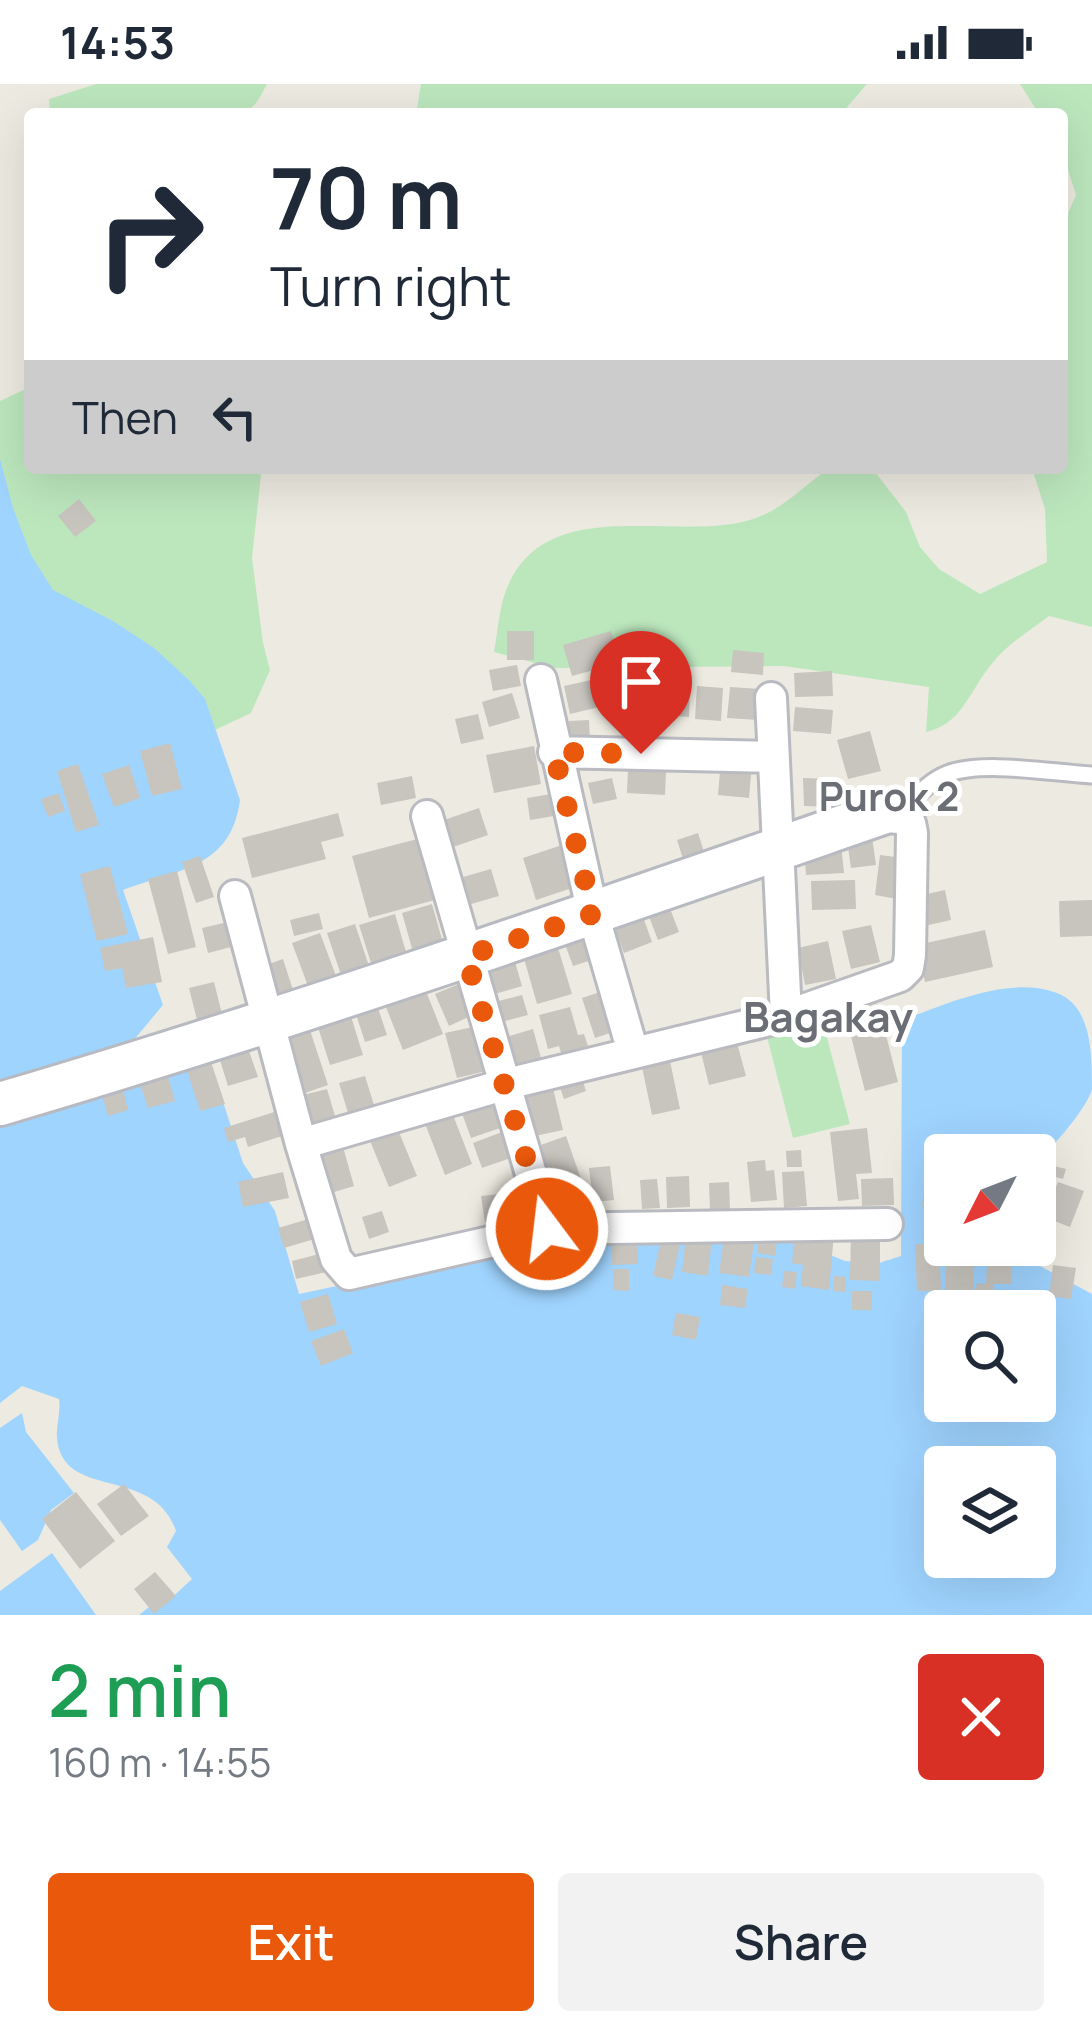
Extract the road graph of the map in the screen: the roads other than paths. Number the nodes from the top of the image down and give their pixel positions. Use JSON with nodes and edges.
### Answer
{"nodes":[{"id":1,"x":541,"y":680,"type":"dead end"},
{"id":2,"x":771,"y":698,"type":"dead end"},
{"id":3,"x":554,"y":752,"type":"junction"},
{"id":4,"x":771,"y":758,"type":"junction"},
{"id":5,"x":1092,"y":775,"type":"edge"},
{"id":6,"x":900,"y":812,"type":"junction"},
{"id":7,"x":427,"y":816,"type":"dead end"},
{"id":8,"x":777,"y":850,"type":"junction"},
{"id":9,"x":235,"y":896,"type":"dead end"},
{"id":10,"x":593,"y":914,"type":"junction"},
{"id":11,"x":466,"y":956,"type":"junction"},
{"id":12,"x":786,"y":1016,"type":"junction"},
{"id":13,"x":268,"y":1019,"type":"junction"},
{"id":14,"x":633,"y":1052,"type":"junction"},
{"id":15,"x":507,"y":1084,"type":"junction"},
{"id":16,"x":0,"y":1104,"type":"edge"},
{"id":17,"x":301,"y":1144,"type":"junction"},
{"id":18,"x":887,"y":1224,"type":"dead end"},
{"id":19,"x":547,"y":1229,"type":"junction"}],
"edges":[{"from":1,"to":3,"type":"street"},
{"from":2,"to":4,"type":"street"},
{"from":3,"to":4,"type":"street"},
{"from":3,"to":10,"type":"street"},
{"from":4,"to":8,"type":"street"},
{"from":5,"to":6,"type":"lane"},
{"from":6,"to":8,"type":"street"},
{"from":6,"to":12,"type":"street"},
{"from":7,"to":11,"type":"street"},
{"from":8,"to":10,"type":"street"},
{"from":8,"to":12,"type":"street"},
{"from":9,"to":13,"type":"street"},
{"from":10,"to":11,"type":"street"},
{"from":10,"to":14,"type":"street"},
{"from":11,"to":13,"type":"street"},
{"from":11,"to":15,"type":"street"},
{"from":12,"to":14,"type":"street"},
{"from":13,"to":16,"type":"street"},
{"from":13,"to":17,"type":"street"},
{"from":14,"to":15,"type":"street"},
{"from":15,"to":17,"type":"street"},
{"from":15,"to":19,"type":"street"},
{"from":17,"to":19,"type":"street"},
{"from":18,"to":19,"type":"street"}]}
